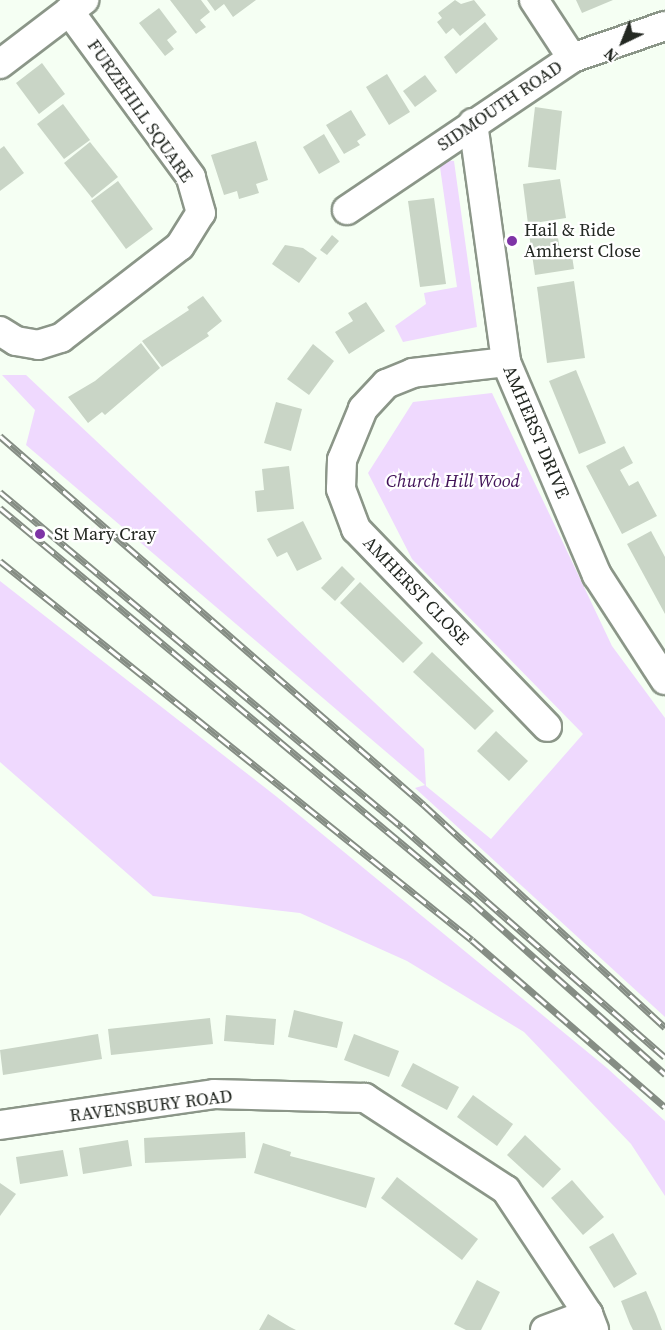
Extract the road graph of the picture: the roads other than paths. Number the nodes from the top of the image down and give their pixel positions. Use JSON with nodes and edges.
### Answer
{"nodes":[{"id":1,"x":534,"y":0,"type":"edge"},
{"id":2,"x":76,"y":5,"type":"edge"},
{"id":3,"x":665,"y":26,"type":"edge"},
{"id":4,"x":572,"y":58,"type":"junction"},
{"id":5,"x":0,"y":64,"type":"edge"},
{"id":6,"x":473,"y":123,"type":"junction"},
{"id":7,"x":347,"y":210,"type":"dead end"},
{"id":8,"x":0,"y":331,"type":"edge"},
{"id":9,"x":506,"y":362,"type":"junction"},
{"id":10,"x":665,"y":681,"type":"edge"},
{"id":11,"x":547,"y":727,"type":"dead end"},
{"id":12,"x":0,"y":1125,"type":"edge"},
{"id":13,"x":591,"y":1322,"type":"edge"},
{"id":14,"x":545,"y":1330,"type":"edge"}],
"edges":[{"from":1,"to":4,"type":"street"},
{"from":2,"to":5,"type":"street"},
{"from":2,"to":8,"type":"street","name":"FURZEHILL SQUARE"},
{"from":3,"to":4,"type":"street","name":"SIDMOUTH ROAD"},
{"from":4,"to":6,"type":"street","name":"SIDMOUTH ROAD"},
{"from":6,"to":7,"type":"street","name":"SIDMOUTH ROAD"},
{"from":6,"to":9,"type":"street","name":"AMHERST DRIVE"},
{"from":9,"to":10,"type":"street","name":"AMHERST DRIVE"},
{"from":9,"to":11,"type":"street","name":"AMHERST CLOSE"},
{"from":12,"to":13,"type":"street","name":"RAVENSBURY ROAD"},
{"from":13,"to":14,"type":"street"}]}
